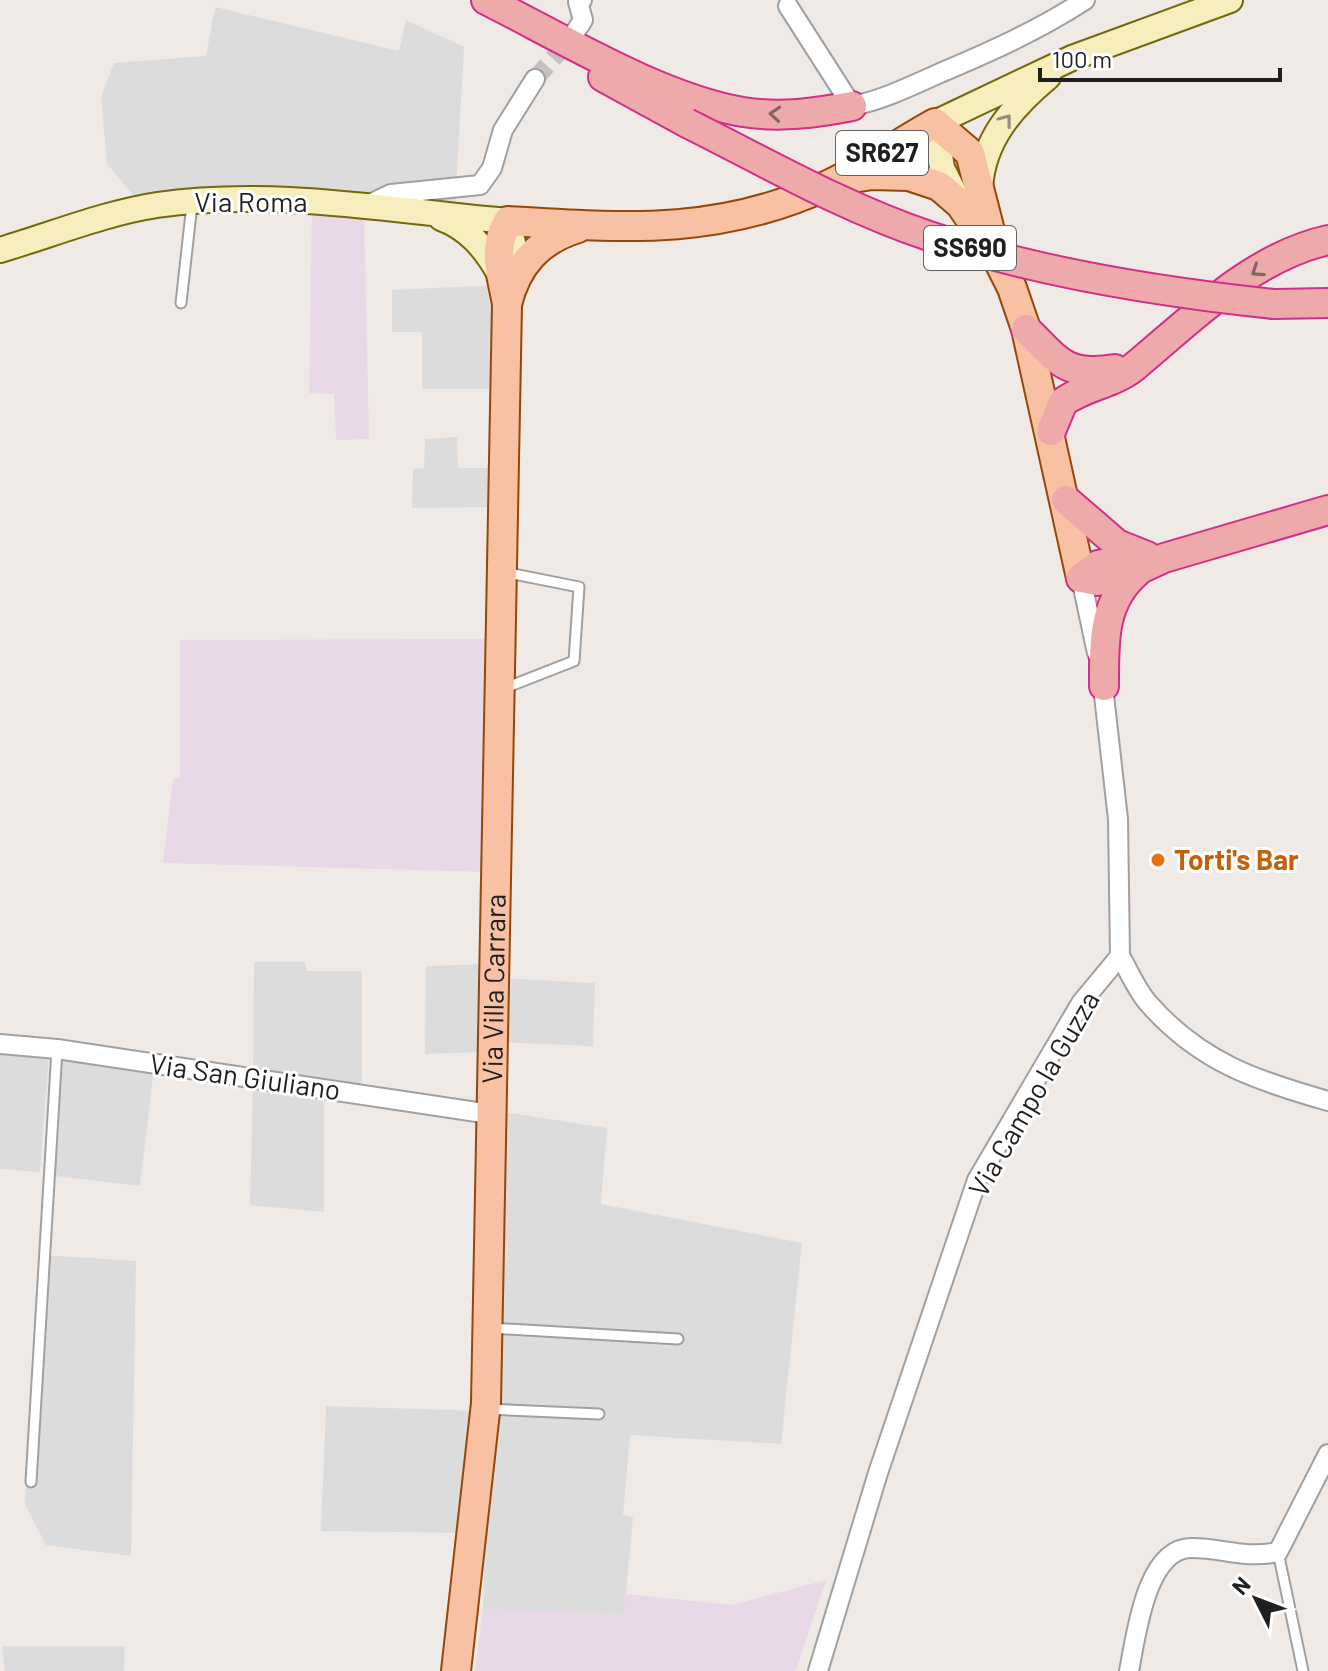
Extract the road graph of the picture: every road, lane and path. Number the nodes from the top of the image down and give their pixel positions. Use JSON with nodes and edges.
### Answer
{"nodes":[{"id":1,"x":464,"y":0,"type":"edge"},
{"id":2,"x":486,"y":0,"type":"edge"},
{"id":3,"x":1085,"y":0,"type":"edge"},
{"id":4,"x":578,"y":1,"type":"edge"},
{"id":5,"x":1217,"y":2,"type":"edge"},
{"id":6,"x":788,"y":6,"type":"dead end"},
{"id":7,"x":572,"y":37,"type":"tunnel mouth"},
{"id":8,"x":1072,"y":58,"type":"junction"},
{"id":9,"x":535,"y":79,"type":"tunnel mouth"},
{"id":10,"x":852,"y":106,"type":"junction"},
{"id":11,"x":935,"y":123,"type":"junction"},
{"id":12,"x":830,"y":183,"type":"junction"},
{"id":13,"x":970,"y":198,"type":"junction"},
{"id":14,"x":192,"y":201,"type":"junction"},
{"id":15,"x":370,"y":204,"type":"junction"},
{"id":16,"x":431,"y":215,"type":"junction"},
{"id":17,"x":508,"y":221,"type":"junction"},
{"id":18,"x":585,"y":226,"type":"junction"},
{"id":19,"x":1328,"y":240,"type":"edge"},
{"id":20,"x":0,"y":250,"type":"edge"},
{"id":21,"x":505,"y":289,"type":"junction"},
{"id":22,"x":181,"y":303,"type":"dead end"},
{"id":23,"x":1328,"y":303,"type":"edge"},
{"id":24,"x":1282,"y":304,"type":"junction"},
{"id":25,"x":1328,"y":315,"type":"edge"},
{"id":26,"x":1026,"y":329,"type":"junction"},
{"id":27,"x":1145,"y":356,"type":"junction"},
{"id":28,"x":1051,"y":431,"type":"junction"},
{"id":29,"x":1066,"y":500,"type":"junction"},
{"id":30,"x":1327,"y":510,"type":"edge"},
{"id":31,"x":1148,"y":562,"type":"junction"},
{"id":32,"x":500,"y":571,"type":"junction"},
{"id":33,"x":1081,"y":578,"type":"junction"},
{"id":34,"x":1104,"y":686,"type":"junction"},
{"id":35,"x":498,"y":691,"type":"junction"},
{"id":36,"x":1120,"y":956,"type":"junction"},
{"id":37,"x":0,"y":1044,"type":"edge"},
{"id":38,"x":57,"y":1049,"type":"junction"},
{"id":39,"x":1328,"y":1101,"type":"edge"},
{"id":40,"x":490,"y":1114,"type":"junction"},
{"id":41,"x":487,"y":1328,"type":"junction"},
{"id":42,"x":678,"y":1339,"type":"dead end"},
{"id":43,"x":485,"y":1409,"type":"junction"},
{"id":44,"x":599,"y":1414,"type":"dead end"},
{"id":45,"x":1328,"y":1454,"type":"edge"},
{"id":46,"x":31,"y":1482,"type":"dead end"},
{"id":47,"x":1278,"y":1552,"type":"junction"},
{"id":48,"x":456,"y":1671,"type":"edge"},
{"id":49,"x":818,"y":1671,"type":"edge"},
{"id":50,"x":1129,"y":1671,"type":"edge"},
{"id":51,"x":1303,"y":1671,"type":"edge"}],
"edges":[{"from":1,"to":24,"type":"highway","number":"SS690","bridge":true},
{"from":10,"to":2,"type":"highway","one_way":true},
{"from":3,"to":10,"type":"street"},
{"from":4,"to":7,"type":"street"},
{"from":5,"to":8,"type":"main road","number":"SR627"},
{"from":6,"to":10,"type":"street"},
{"from":8,"to":11,"type":"main road","number":"SR627"},
{"from":13,"to":8,"type":"main road","one_way":true},
{"from":9,"to":15,"type":"street"},
{"from":11,"to":12,"type":"main road","number":"SR627"},
{"from":11,"to":13,"type":"main road"},
{"from":12,"to":13,"type":"main road"},
{"from":12,"to":18,"type":"main road","number":"SR627"},
{"from":13,"to":26,"type":"main road"},
{"from":14,"to":15,"type":"main road","name":"Via Roma"},
{"from":14,"to":20,"type":"main road","name":"Via Roma"},
{"from":14,"to":22,"type":"lane"},
{"from":15,"to":16,"type":"main road","name":"Via Roma"},
{"from":16,"to":17,"type":"main road","name":"Via Roma"},
{"from":16,"to":21,"type":"main road"},
{"from":17,"to":18,"type":"main road"},
{"from":17,"to":21,"type":"main road","name":"Via Villa Carrara"},
{"from":18,"to":21,"type":"main road"},
{"from":19,"to":27,"type":"highway","one_way":true},
{"from":21,"to":32,"type":"main road","name":"Via Villa Carrara"},
{"from":23,"to":24,"type":"highway","number":"SS690"},
{"from":24,"to":25,"type":"highway"},
{"from":26,"to":27,"type":"highway"},
{"from":26,"to":28,"type":"main road"},
{"from":27,"to":28,"type":"highway"},
{"from":28,"to":29,"type":"main road"},
{"from":29,"to":31,"type":"highway"},
{"from":29,"to":33,"type":"main road"},
{"from":30,"to":31,"type":"highway"},
{"from":31,"to":33,"type":"highway"},
{"from":31,"to":34,"type":"highway"},
{"from":32,"to":35,"type":"main road","name":"Via Villa Carrara"},
{"from":32,"to":35,"type":"lane"},
{"from":33,"to":34,"type":"street"},
{"from":34,"to":36,"type":"street"},
{"from":35,"to":40,"type":"main road","name":"Via Villa Carrara"},
{"from":36,"to":39,"type":"street","name":"Via Campo la Guzza"},
{"from":36,"to":49,"type":"street","name":"Via Campo la Guzza"},
{"from":37,"to":38,"type":"street","name":"Via San Giuliano"},
{"from":38,"to":40,"type":"street","name":"Via San Giuliano"},
{"from":38,"to":46,"type":"lane"},
{"from":40,"to":41,"type":"main road","name":"Via Villa Carrara"},
{"from":41,"to":42,"type":"lane"},
{"from":41,"to":43,"type":"main road","name":"Via Villa Carrara"},
{"from":43,"to":44,"type":"lane"},
{"from":43,"to":48,"type":"main road","name":"Via Villa Carrara"},
{"from":45,"to":47,"type":"street"},
{"from":47,"to":50,"type":"street"},
{"from":47,"to":51,"type":"lane"}]}
